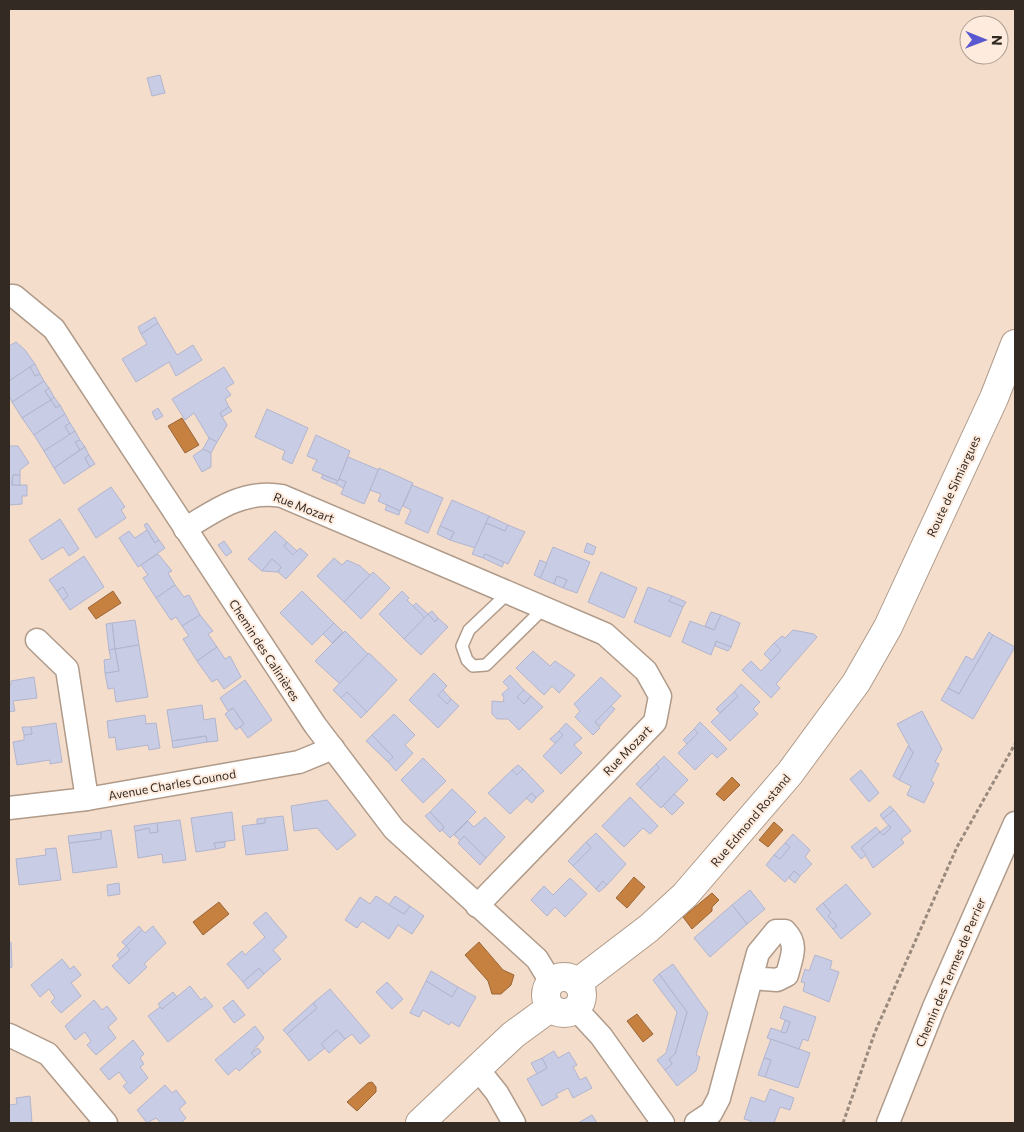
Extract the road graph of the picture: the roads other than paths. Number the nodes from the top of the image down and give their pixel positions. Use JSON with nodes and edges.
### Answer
{"nodes":[{"id":1,"x":9,"y":296,"type":"edge"},
{"id":2,"x":1015,"y":344,"type":"edge"},
{"id":3,"x":184,"y":529,"type":"junction"},
{"id":4,"x":508,"y":593,"type":"junction"},
{"id":5,"x":544,"y":608,"type":"junction"},
{"id":6,"x":888,"y":627,"type":"joint"},
{"id":7,"x":37,"y":640,"type":"dead end"},
{"id":8,"x":332,"y":748,"type":"junction"},
{"id":9,"x":87,"y":799,"type":"junction"},
{"id":10,"x":9,"y":808,"type":"edge"},
{"id":11,"x":1015,"y":823,"type":"edge"},
{"id":12,"x":477,"y":906,"type":"junction"},
{"id":13,"x":751,"y":978,"type":"dead end"},
{"id":14,"x":564,"y":995,"type":"junction"},
{"id":15,"x":9,"y":1036,"type":"edge"},
{"id":16,"x":477,"y":1068,"type":"junction"},
{"id":17,"x":106,"y":1123,"type":"edge"},
{"id":18,"x":420,"y":1123,"type":"edge"},
{"id":19,"x":514,"y":1123,"type":"edge"},
{"id":20,"x":662,"y":1123,"type":"edge"},
{"id":21,"x":696,"y":1123,"type":"edge"},
{"id":22,"x":888,"y":1123,"type":"edge"}],
"edges":[{"from":1,"to":3,"type":"street","name":"Chemin des Calinières"},
{"from":2,"to":6,"type":"street","name":"Route de Simiargues"},
{"from":3,"to":4,"type":"street","name":"Rue Mozart"},
{"from":3,"to":8,"type":"street","name":"Chemin des Calinières"},
{"from":4,"to":5,"type":"street","name":"Rue Mozart"},
{"from":4,"to":5,"type":"lane"},
{"from":5,"to":12,"type":"street","name":"Rue Mozart"},
{"from":6,"to":14,"type":"street","name":"Rue Edmond Rostand"},
{"from":7,"to":9,"type":"street"},
{"from":8,"to":9,"type":"street","name":"Avenue Charles Gounod"},
{"from":8,"to":12,"type":"street","name":"Chemin des Calinières"},
{"from":9,"to":10,"type":"street","name":"Avenue Charles Gounod"},
{"from":11,"to":22,"type":"street","name":"Chemin des Termes de Perrier"},
{"from":12,"to":14,"type":"street","name":"Chemin des Calinières"},
{"from":13,"to":21,"type":"street"},
{"from":14,"to":16,"type":"street","name":"Rue Edmond Rostand"},
{"from":14,"to":20,"type":"street","name":"Chemin des Calinières"},
{"from":15,"to":17,"type":"street"},
{"from":16,"to":18,"type":"street","name":"Rue Edmond Rostand"},
{"from":16,"to":19,"type":"street"}]}
